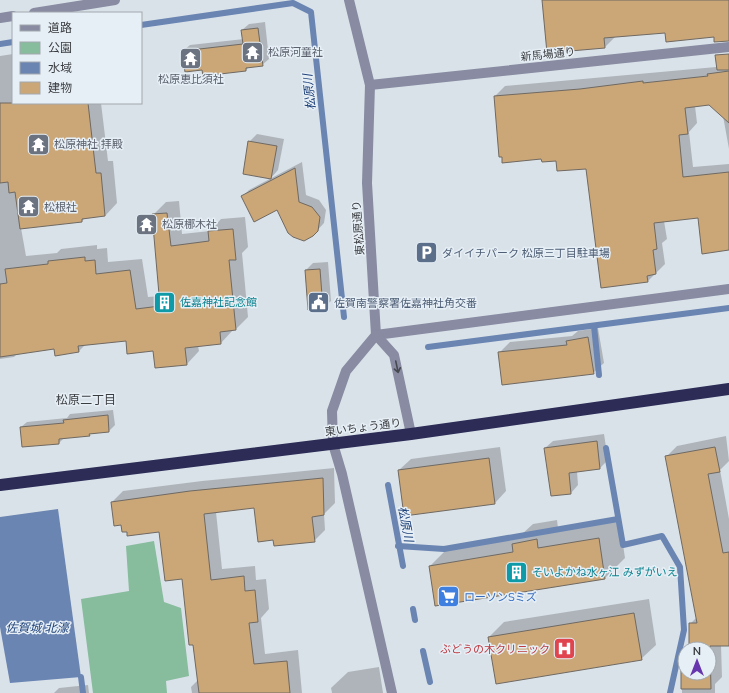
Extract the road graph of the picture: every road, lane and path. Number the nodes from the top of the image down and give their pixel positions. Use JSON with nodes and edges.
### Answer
{"nodes":[{"id":1,"x":109,"y":0,"type":"edge"},
{"id":2,"x":349,"y":0,"type":"edge"},
{"id":3,"x":40,"y":12,"type":"edge"},
{"id":4,"x":12,"y":16,"type":"edge"},
{"id":5,"x":0,"y":18,"type":"edge"},
{"id":6,"x":729,"y":46,"type":"edge"},
{"id":7,"x":370,"y":86,"type":"junction"},
{"id":8,"x":729,"y":289,"type":"edge"},
{"id":9,"x":376,"y":335,"type":"junction"},
{"id":10,"x":729,"y":389,"type":"edge"},
{"id":11,"x":411,"y":434,"type":"junction"},
{"id":12,"x":333,"y":444,"type":"junction"},
{"id":13,"x":0,"y":484,"type":"edge"},
{"id":14,"x":392,"y":693,"type":"edge"}],
"edges":[{"from":1,"to":3,"type":"street"},
{"from":2,"to":7,"type":"street","name":"東松原通り"},
{"from":4,"to":5,"type":"street"},
{"from":6,"to":7,"type":"street","name":"新馬場通り"},
{"from":7,"to":9,"type":"street","name":"東松原通り"},
{"from":8,"to":9,"type":"street"},
{"from":9,"to":11,"type":"street","one_way":true},
{"from":9,"to":12,"type":"street"},
{"from":10,"to":11,"type":"highway","name":"東いちょう通り"},
{"from":11,"to":12,"type":"highway","name":"東いちょう通り"},
{"from":12,"to":13,"type":"highway","name":"東いちょう通り"},
{"from":12,"to":14,"type":"street"}]}
